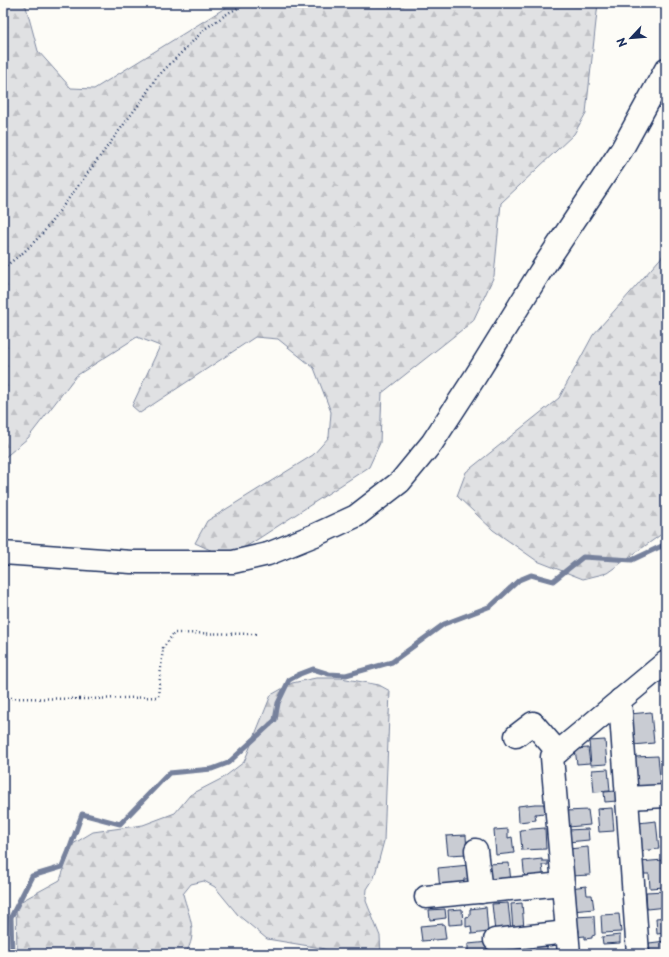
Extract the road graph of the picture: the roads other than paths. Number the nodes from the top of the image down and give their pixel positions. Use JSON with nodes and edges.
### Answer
{"nodes":[{"id":1,"x":666,"y":69,"type":"edge"},
{"id":2,"x":3,"y":553,"type":"edge"},
{"id":3,"x":666,"y":662,"type":"edge"},
{"id":4,"x":620,"y":700,"type":"junction"},
{"id":5,"x":516,"y":736,"type":"dead end"},
{"id":6,"x":558,"y":752,"type":"junction"},
{"id":7,"x":666,"y":796,"type":"edge"},
{"id":8,"x":628,"y":798,"type":"junction"},
{"id":9,"x":476,"y":850,"type":"dead end"},
{"id":10,"x":563,"y":884,"type":"junction"},
{"id":11,"x":481,"y":892,"type":"junction"},
{"id":12,"x":426,"y":897,"type":"dead end"},
{"id":13,"x":567,"y":932,"type":"junction"},
{"id":14,"x":495,"y":940,"type":"dead end"},
{"id":15,"x":569,"y":954,"type":"edge"},
{"id":16,"x":638,"y":954,"type":"edge"}],
"edges":[{"from":1,"to":2,"type":"street"},
{"from":3,"to":4,"type":"street"},
{"from":4,"to":6,"type":"street"},
{"from":4,"to":8,"type":"street"},
{"from":5,"to":6,"type":"street"},
{"from":6,"to":10,"type":"street"},
{"from":7,"to":8,"type":"street"},
{"from":8,"to":16,"type":"street"},
{"from":9,"to":11,"type":"street"},
{"from":10,"to":11,"type":"street"},
{"from":10,"to":13,"type":"street"},
{"from":11,"to":12,"type":"street"},
{"from":13,"to":14,"type":"street"},
{"from":13,"to":15,"type":"street"}]}
